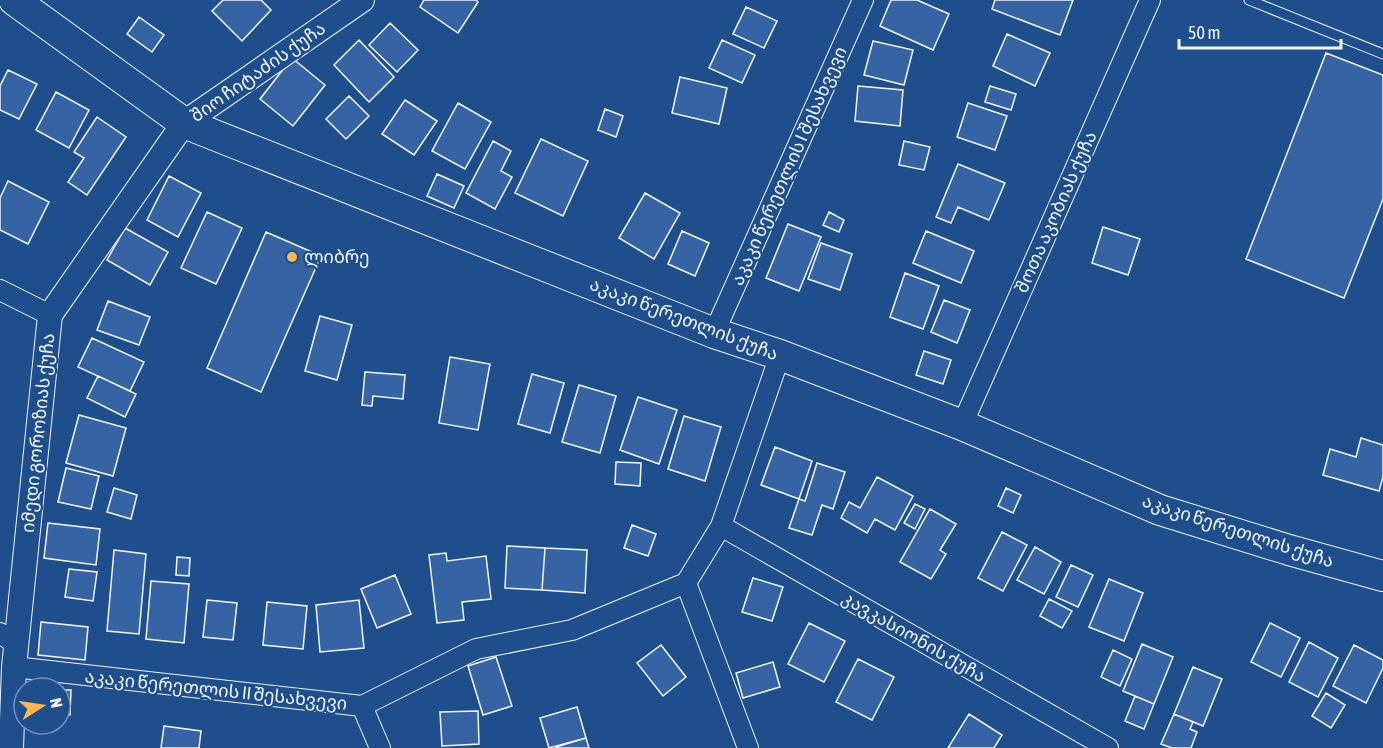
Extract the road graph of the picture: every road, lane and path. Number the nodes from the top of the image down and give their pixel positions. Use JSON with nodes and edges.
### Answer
{"nodes":[{"id":1,"x":14,"y":0,"type":"edge"},
{"id":2,"x":362,"y":0,"type":"edge"},
{"id":3,"x":863,"y":0,"type":"edge"},
{"id":4,"x":1150,"y":0,"type":"edge"},
{"id":5,"x":1249,"y":0,"type":"edge"},
{"id":6,"x":1383,"y":54,"type":"edge"},
{"id":7,"x":184,"y":123,"type":"junction"},
{"id":8,"x":0,"y":290,"type":"edge"},
{"id":9,"x":50,"y":315,"type":"junction"},
{"id":10,"x":714,"y":333,"type":"junction"},
{"id":11,"x":780,"y":355,"type":"junction"},
{"id":12,"x":962,"y":424,"type":"junction"},
{"id":13,"x":721,"y":526,"type":"junction"},
{"id":14,"x":1383,"y":576,"type":"edge"},
{"id":15,"x":686,"y":583,"type":"junction"},
{"id":16,"x":10,"y":648,"type":"edge"},
{"id":17,"x":363,"y":706,"type":"junction"},
{"id":18,"x":10,"y":748,"type":"edge"},
{"id":19,"x":380,"y":748,"type":"edge"},
{"id":20,"x":748,"y":748,"type":"edge"},
{"id":21,"x":1108,"y":748,"type":"edge"}],
"edges":[{"from":1,"to":7,"type":"main road","name":"აკაკი წერეთლის ქუჩა"},
{"from":2,"to":7,"type":"street","name":"შიო ჩიტაძის ქუჩა"},
{"from":3,"to":10,"type":"street","name":"აკაკი წერეთლის I შესახვევი"},
{"from":4,"to":12,"type":"street","name":"შოთა აკობიას ქუჩა"},
{"from":5,"to":6,"type":"lane"},
{"from":7,"to":9,"type":"street","name":"იმედი გოროზიას ქუჩა"},
{"from":7,"to":10,"type":"main road","name":"აკაკი წერეთლის ქუჩა"},
{"from":8,"to":9,"type":"street"},
{"from":9,"to":16,"type":"street","name":"იმედი გოროზიას ქუჩა"},
{"from":10,"to":11,"type":"main road","name":"აკაკი წერეთლის ქუჩა"},
{"from":11,"to":12,"type":"main road","name":"აკაკი წერეთლის ქუჩა"},
{"from":11,"to":13,"type":"street"},
{"from":12,"to":14,"type":"main road","name":"აკაკი წერეთლის ქუჩა"},
{"from":13,"to":15,"type":"street"},
{"from":13,"to":21,"type":"street","name":"კავკასიონის ქუჩა"},
{"from":15,"to":17,"type":"street","name":"აკაკი წერეთლის II შესახვევი"},
{"from":15,"to":20,"type":"street"},
{"from":16,"to":17,"type":"street","name":"აკაკი წერეთლის II შესახვევი"},
{"from":16,"to":18,"type":"street","name":"იმედი გოროზიას ქუჩა"},
{"from":17,"to":19,"type":"street"}]}
